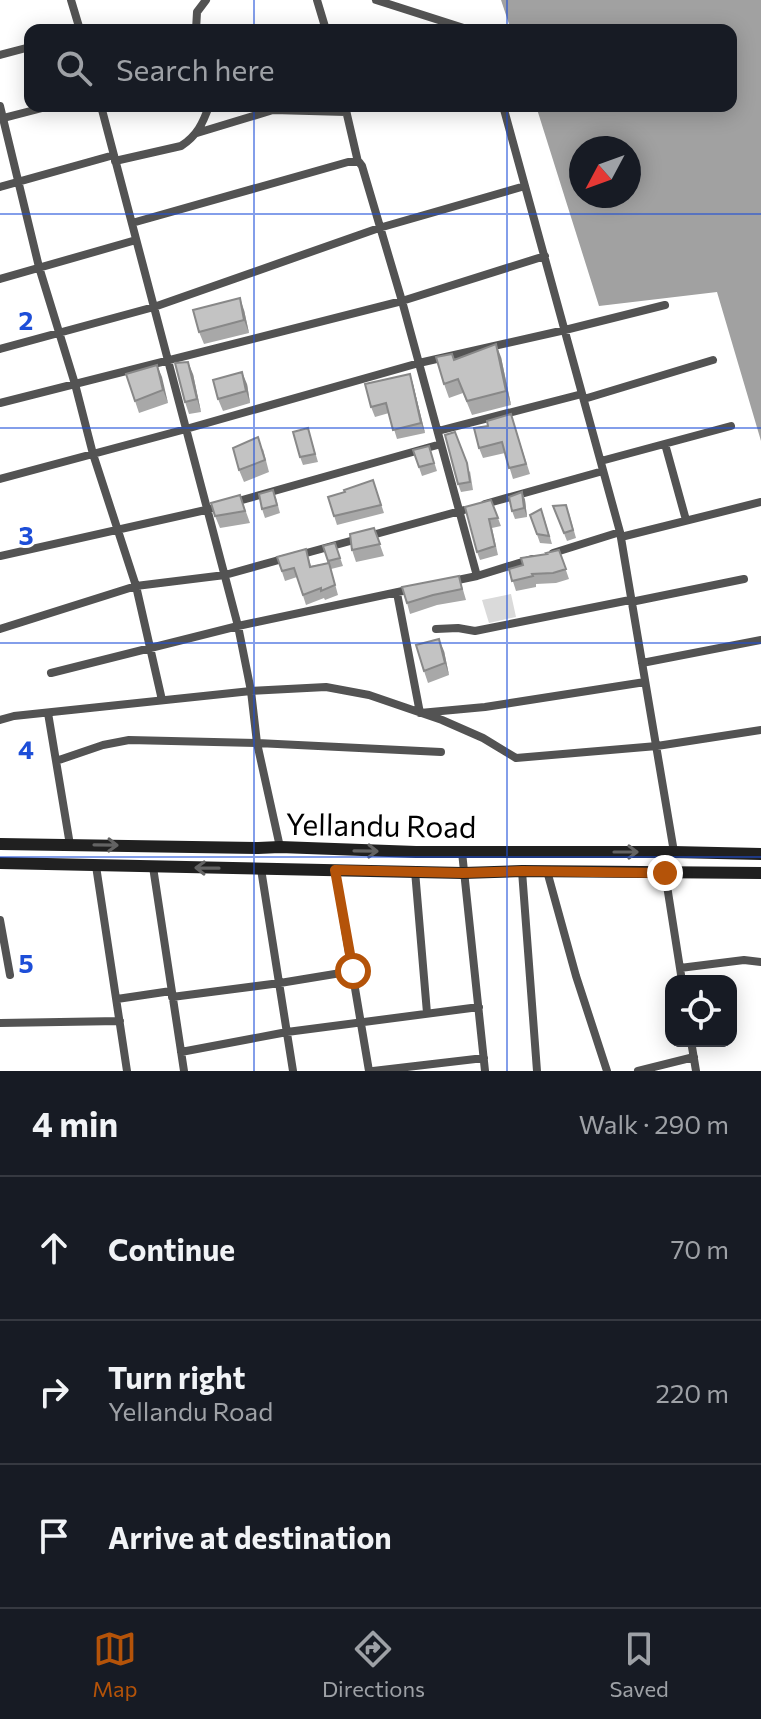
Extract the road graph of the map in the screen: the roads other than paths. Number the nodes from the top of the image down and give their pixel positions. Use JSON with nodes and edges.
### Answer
{"nodes":[{"id":1,"x":71,"y":0,"type":"edge"},
{"id":2,"x":206,"y":0,"type":"edge"},
{"id":3,"x":317,"y":0,"type":"edge"},
{"id":4,"x":376,"y":0,"type":"edge"},
{"id":5,"x":78,"y":24,"type":"edge"},
{"id":6,"x":196,"y":24,"type":"edge"},
{"id":7,"x":324,"y":24,"type":"edge"},
{"id":8,"x":451,"y":24,"type":"edge"},
{"id":9,"x":24,"y":49,"type":"edge"},
{"id":10,"x":0,"y":55,"type":"edge"},
{"id":11,"x":0,"y":106,"type":"edge"},
{"id":12,"x":26,"y":112,"type":"edge"},
{"id":13,"x":102,"y":112,"type":"edge"},
{"id":14,"x":207,"y":112,"type":"edge"},
{"id":15,"x":266,"y":112,"type":"edge"},
{"id":16,"x":346,"y":112,"type":"edge"},
{"id":17,"x":505,"y":112,"type":"edge"},
{"id":18,"x":1,"y":118,"type":"edge"},
{"id":19,"x":197,"y":133,"type":"junction"},
{"id":20,"x":114,"y":158,"type":"junction"},
{"id":21,"x":358,"y":162,"type":"junction"},
{"id":22,"x":18,"y":181,"type":"junction"},
{"id":23,"x":525,"y":186,"type":"junction"},
{"id":24,"x":0,"y":187,"type":"edge"},
{"id":25,"x":132,"y":223,"type":"junction"},
{"id":26,"x":379,"y":228,"type":"junction"},
{"id":27,"x":136,"y":240,"type":"junction"},
{"id":28,"x":545,"y":256,"type":"junction"},
{"id":29,"x":39,"y":267,"type":"junction"},
{"id":30,"x":0,"y":279,"type":"edge"},
{"id":31,"x":402,"y":301,"type":"junction"},
{"id":32,"x":665,"y":305,"type":"dead end"},
{"id":33,"x":154,"y":307,"type":"junction"},
{"id":34,"x":565,"y":330,"type":"junction"},
{"id":35,"x":59,"y":333,"type":"junction"},
{"id":36,"x":0,"y":349,"type":"edge"},
{"id":37,"x":168,"y":360,"type":"junction"},
{"id":38,"x":713,"y":360,"type":"dead end"},
{"id":39,"x":419,"y":363,"type":"junction"},
{"id":40,"x":75,"y":384,"type":"junction"},
{"id":41,"x":583,"y":396,"type":"junction"},
{"id":42,"x":0,"y":403,"type":"edge"},
{"id":43,"x":731,"y":426,"type":"dead end"},
{"id":44,"x":186,"y":429,"type":"junction"},
{"id":45,"x":438,"y":431,"type":"junction"},
{"id":46,"x":441,"y":444,"type":"junction"},
{"id":47,"x":665,"y":444,"type":"junction"},
{"id":48,"x":93,"y":454,"type":"junction"},
{"id":49,"x":601,"y":461,"type":"junction"},
{"id":50,"x":603,"y":471,"type":"junction"},
{"id":51,"x":0,"y":479,"type":"edge"},
{"id":52,"x":761,"y":502,"type":"edge"},
{"id":53,"x":228,"y":504,"type":"edge"},
{"id":54,"x":210,"y":509,"type":"junction"},
{"id":55,"x":460,"y":511,"type":"junction"},
{"id":56,"x":686,"y":520,"type":"junction"},
{"id":57,"x":117,"y":530,"type":"junction"},
{"id":58,"x":620,"y":535,"type":"junction"},
{"id":59,"x":549,"y":554,"type":"edge"},
{"id":60,"x":0,"y":556,"type":"edge"},
{"id":61,"x":534,"y":558,"type":"edge"},
{"id":62,"x":225,"y":575,"type":"junction"},
{"id":63,"x":477,"y":576,"type":"junction"},
{"id":64,"x":744,"y":579,"type":"dead end"},
{"id":65,"x":449,"y":582,"type":"edge"},
{"id":66,"x":136,"y":586,"type":"junction"},
{"id":67,"x":421,"y":587,"type":"edge"},
{"id":68,"x":397,"y":593,"type":"junction"},
{"id":69,"x":631,"y":601,"type":"junction"},
{"id":70,"x":238,"y":626,"type":"junction"},
{"id":71,"x":0,"y":629,"type":"edge"},
{"id":72,"x":436,"y":629,"type":"dead end"},
{"id":73,"x":761,"y":640,"type":"edge"},
{"id":74,"x":150,"y":649,"type":"junction"},
{"id":75,"x":642,"y":663,"type":"junction"},
{"id":76,"x":51,"y":673,"type":"dead end"},
{"id":77,"x":645,"y":682,"type":"junction"},
{"id":78,"x":251,"y":691,"type":"junction"},
{"id":79,"x":162,"y":700,"type":"junction"},
{"id":80,"x":48,"y":713,"type":"junction"},
{"id":81,"x":420,"y":713,"type":"junction"},
{"id":82,"x":0,"y":720,"type":"edge"},
{"id":83,"x":761,"y":730,"type":"edge"},
{"id":84,"x":257,"y":743,"type":"junction"},
{"id":85,"x":657,"y":746,"type":"junction"},
{"id":86,"x":441,"y":752,"type":"dead end"},
{"id":87,"x":56,"y":761,"type":"junction"},
{"id":88,"x":0,"y":844,"type":"edge"},
{"id":89,"x":70,"y":845,"type":"junction"},
{"id":90,"x":280,"y":847,"type":"junction"},
{"id":91,"x":462,"y":852,"type":"junction"},
{"id":92,"x":674,"y":852,"type":"junction"},
{"id":93,"x":761,"y":854,"type":"edge"},
{"id":94,"x":0,"y":863,"type":"edge"},
{"id":95,"x":96,"y":866,"type":"junction"},
{"id":96,"x":153,"y":867,"type":"junction"},
{"id":97,"x":261,"y":869,"type":"junction"},
{"id":98,"x":335,"y":870,"type":"junction"},
{"id":99,"x":415,"y":871,"type":"junction"},
{"id":100,"x":522,"y":871,"type":"junction"},
{"id":101,"x":547,"y":871,"type":"junction"},
{"id":102,"x":463,"y":873,"type":"junction"},
{"id":103,"x":665,"y":873,"type":"junction"},
{"id":104,"x":761,"y":873,"type":"edge"},
{"id":105,"x":0,"y":920,"type":"edge"},
{"id":106,"x":1,"y":935,"type":"edge"},
{"id":107,"x":761,"y":962,"type":"edge"},
{"id":108,"x":680,"y":968,"type":"junction"},
{"id":109,"x":353,"y":971,"type":"junction"},
{"id":110,"x":10,"y":975,"type":"dead end"},
{"id":111,"x":681,"y":975,"type":"edge"},
{"id":112,"x":280,"y":983,"type":"junction"},
{"id":113,"x":172,"y":994,"type":"junction"},
{"id":114,"x":117,"y":999,"type":"junction"},
{"id":115,"x":479,"y":1007,"type":"junction"},
{"id":116,"x":427,"y":1013,"type":"junction"},
{"id":117,"x":120,"y":1021,"type":"junction"},
{"id":118,"x":361,"y":1022,"type":"junction"},
{"id":119,"x":0,"y":1023,"type":"edge"},
{"id":120,"x":287,"y":1032,"type":"junction"},
{"id":121,"x":692,"y":1047,"type":"edge"},
{"id":122,"x":181,"y":1052,"type":"junction"},
{"id":123,"x":694,"y":1057,"type":"junction"},
{"id":124,"x":484,"y":1058,"type":"junction"},
{"id":125,"x":127,"y":1071,"type":"edge"},
{"id":126,"x":184,"y":1071,"type":"edge"},
{"id":127,"x":293,"y":1071,"type":"edge"},
{"id":128,"x":371,"y":1071,"type":"edge"},
{"id":129,"x":485,"y":1071,"type":"edge"},
{"id":130,"x":537,"y":1071,"type":"edge"},
{"id":131,"x":607,"y":1071,"type":"edge"},
{"id":132,"x":638,"y":1071,"type":"edge"},
{"id":133,"x":696,"y":1071,"type":"edge"}],
"edges":[{"from":1,"to":5,"type":"street"},
{"from":2,"to":6,"type":"street"},
{"from":3,"to":7,"type":"street"},
{"from":4,"to":8,"type":"street"},
{"from":9,"to":10,"type":"street"},
{"from":11,"to":18,"type":"street"},
{"from":12,"to":18,"type":"street"},
{"from":13,"to":20,"type":"street"},
{"from":14,"to":19,"type":"street"},
{"from":15,"to":19,"type":"street"},
{"from":16,"to":21,"type":"street"},
{"from":17,"to":23,"type":"street"},
{"from":18,"to":22,"type":"street"},
{"from":19,"to":20,"type":"street"},
{"from":20,"to":22,"type":"street"},
{"from":20,"to":25,"type":"street"},
{"from":21,"to":25,"type":"street"},
{"from":21,"to":26,"type":"street"},
{"from":22,"to":24,"type":"street"},
{"from":22,"to":29,"type":"street"},
{"from":23,"to":26,"type":"street"},
{"from":23,"to":28,"type":"street"},
{"from":25,"to":27,"type":"street"},
{"from":26,"to":31,"type":"street"},
{"from":26,"to":33,"type":"street"},
{"from":27,"to":29,"type":"street"},
{"from":27,"to":33,"type":"street"},
{"from":28,"to":31,"type":"street"},
{"from":28,"to":34,"type":"street"},
{"from":29,"to":30,"type":"street"},
{"from":29,"to":35,"type":"street"},
{"from":31,"to":37,"type":"street"},
{"from":31,"to":39,"type":"street"},
{"from":32,"to":34,"type":"street"},
{"from":33,"to":35,"type":"street"},
{"from":33,"to":37,"type":"street"},
{"from":34,"to":39,"type":"street"},
{"from":34,"to":41,"type":"street"},
{"from":35,"to":36,"type":"street"},
{"from":35,"to":40,"type":"street"},
{"from":37,"to":40,"type":"street"},
{"from":37,"to":44,"type":"street"},
{"from":38,"to":41,"type":"street"},
{"from":39,"to":44,"type":"street"},
{"from":39,"to":45,"type":"street"},
{"from":40,"to":42,"type":"street"},
{"from":40,"to":48,"type":"street"},
{"from":41,"to":45,"type":"street"},
{"from":41,"to":49,"type":"street"},
{"from":43,"to":47,"type":"street"},
{"from":44,"to":48,"type":"street"},
{"from":44,"to":54,"type":"street"},
{"from":45,"to":46,"type":"street"},
{"from":46,"to":53,"type":"street"},
{"from":46,"to":55,"type":"street"},
{"from":47,"to":49,"type":"street"},
{"from":47,"to":56,"type":"street"},
{"from":48,"to":51,"type":"street"},
{"from":48,"to":57,"type":"street"},
{"from":49,"to":50,"type":"street"},
{"from":50,"to":55,"type":"street"},
{"from":50,"to":58,"type":"street"},
{"from":52,"to":56,"type":"street"},
{"from":54,"to":57,"type":"street"},
{"from":54,"to":62,"type":"street"},
{"from":55,"to":62,"type":"street"},
{"from":55,"to":63,"type":"street"},
{"from":56,"to":58,"type":"street"},
{"from":57,"to":60,"type":"street"},
{"from":57,"to":66,"type":"street"},
{"from":58,"to":59,"type":"street"},
{"from":58,"to":69,"type":"street"},
{"from":61,"to":63,"type":"street"},
{"from":62,"to":66,"type":"street"},
{"from":62,"to":70,"type":"street"},
{"from":63,"to":65,"type":"street"},
{"from":64,"to":69,"type":"street"},
{"from":66,"to":71,"type":"street"},
{"from":66,"to":74,"type":"street"},
{"from":67,"to":68,"type":"street"},
{"from":68,"to":70,"type":"street"},
{"from":68,"to":81,"type":"street"},
{"from":69,"to":72,"type":"street"},
{"from":69,"to":75,"type":"street"},
{"from":70,"to":74,"type":"street"},
{"from":70,"to":78,"type":"street"},
{"from":73,"to":75,"type":"street"},
{"from":74,"to":76,"type":"street"},
{"from":74,"to":79,"type":"street"},
{"from":75,"to":77,"type":"street"},
{"from":77,"to":81,"type":"street"},
{"from":77,"to":85,"type":"street"},
{"from":78,"to":79,"type":"street"},
{"from":78,"to":81,"type":"street"},
{"from":78,"to":84,"type":"street"},
{"from":79,"to":80,"type":"street"},
{"from":80,"to":82,"type":"street"},
{"from":80,"to":87,"type":"street"},
{"from":81,"to":85,"type":"street"},
{"from":83,"to":85,"type":"street"},
{"from":84,"to":86,"type":"street"},
{"from":84,"to":87,"type":"street"},
{"from":84,"to":90,"type":"street"},
{"from":85,"to":92,"type":"street"},
{"from":87,"to":89,"type":"street"},
{"from":88,"to":89,"type":"main road","name":"Yellandu Road"},
{"from":89,"to":90,"type":"main road","name":"Yellandu Road","one_way":true},
{"from":90,"to":91,"type":"main road","name":"Yellandu Road","one_way":true},
{"from":91,"to":92,"type":"main road","name":"Yellandu Road","one_way":true},
{"from":91,"to":102,"type":"street"},
{"from":92,"to":93,"type":"main road","name":"Yellandu Road"},
{"from":94,"to":95,"type":"main road","name":"Yellandu Road"},
{"from":95,"to":96,"type":"main road","name":"Yellandu Road"},
{"from":95,"to":114,"type":"street"},
{"from":97,"to":96,"type":"main road","name":"Yellandu Road","one_way":true},
{"from":96,"to":113,"type":"street"},
{"from":97,"to":98,"type":"main road","name":"Yellandu Road"},
{"from":97,"to":112,"type":"street"},
{"from":98,"to":99,"type":"main road","name":"Yellandu Road"},
{"from":98,"to":109,"type":"street"},
{"from":99,"to":102,"type":"main road","name":"Yellandu Road"},
{"from":99,"to":116,"type":"street"},
{"from":100,"to":101,"type":"main road","name":"Yellandu Road"},
{"from":100,"to":102,"type":"main road","name":"Yellandu Road"},
{"from":100,"to":130,"type":"street"},
{"from":101,"to":103,"type":"main road","name":"Yellandu Road"},
{"from":101,"to":131,"type":"street"},
{"from":102,"to":115,"type":"street"},
{"from":103,"to":104,"type":"main road","name":"Yellandu Road"},
{"from":103,"to":108,"type":"street"},
{"from":105,"to":106,"type":"street"},
{"from":106,"to":110,"type":"street"},
{"from":107,"to":108,"type":"street"},
{"from":108,"to":111,"type":"street"},
{"from":109,"to":112,"type":"street"},
{"from":109,"to":118,"type":"street"},
{"from":112,"to":113,"type":"street"},
{"from":112,"to":120,"type":"street"},
{"from":113,"to":114,"type":"street"},
{"from":113,"to":122,"type":"street"},
{"from":114,"to":117,"type":"street"},
{"from":115,"to":116,"type":"street"},
{"from":115,"to":124,"type":"street"},
{"from":116,"to":118,"type":"street"},
{"from":117,"to":119,"type":"street"},
{"from":117,"to":125,"type":"street"},
{"from":118,"to":120,"type":"street"},
{"from":118,"to":128,"type":"street"},
{"from":120,"to":122,"type":"street"},
{"from":120,"to":127,"type":"street"},
{"from":121,"to":123,"type":"street"},
{"from":122,"to":126,"type":"street"},
{"from":123,"to":132,"type":"street"},
{"from":123,"to":133,"type":"street"},
{"from":124,"to":128,"type":"street"},
{"from":124,"to":129,"type":"street"}]}
